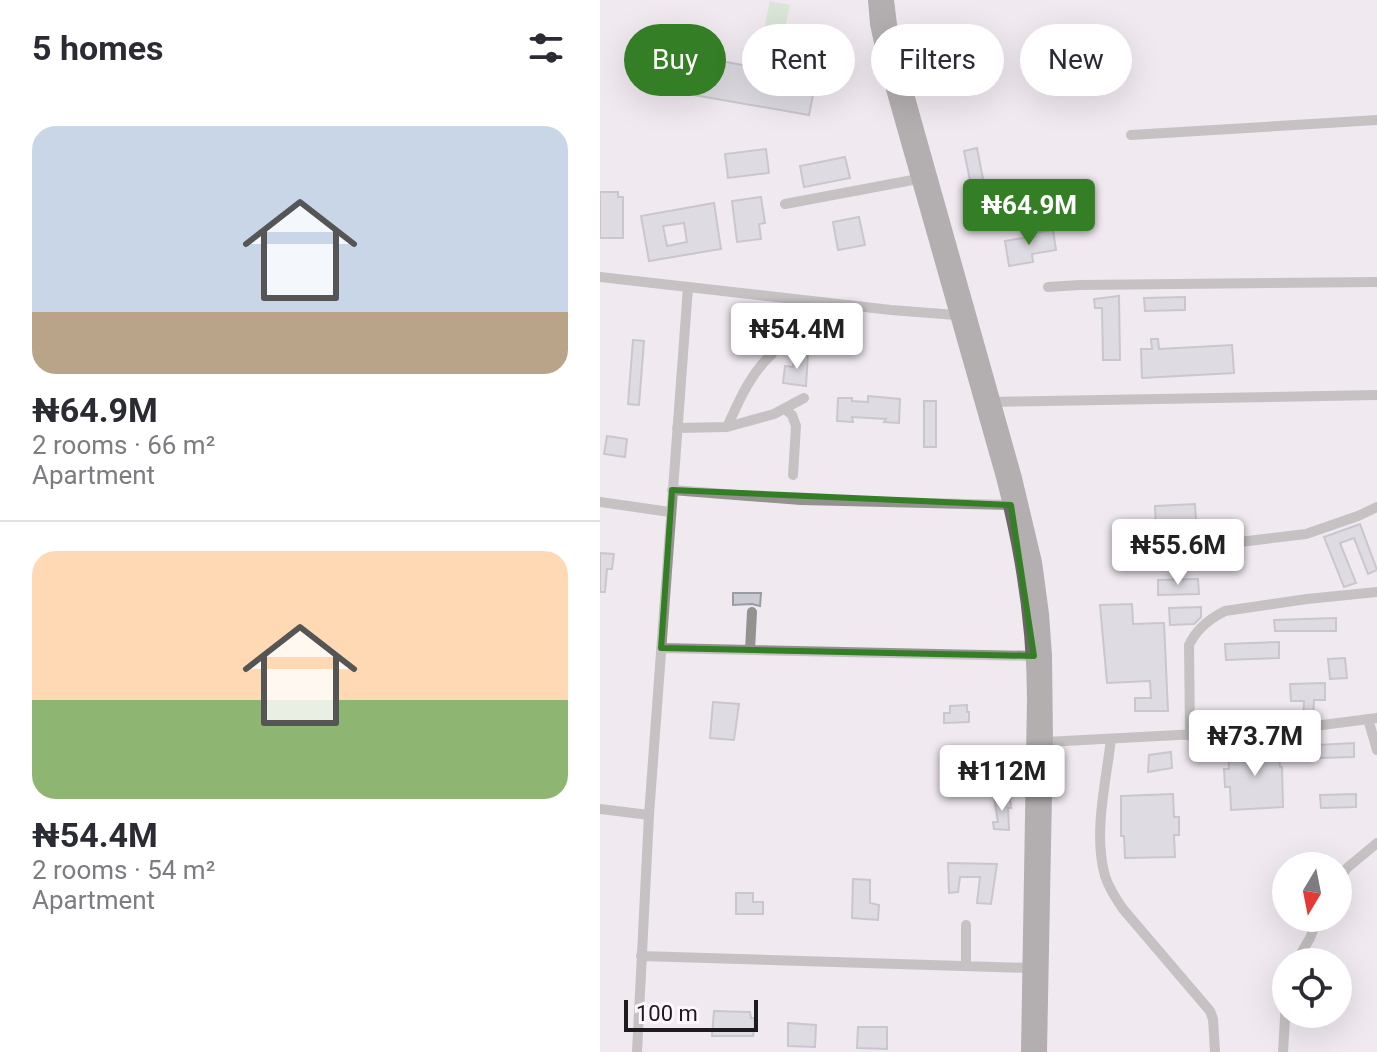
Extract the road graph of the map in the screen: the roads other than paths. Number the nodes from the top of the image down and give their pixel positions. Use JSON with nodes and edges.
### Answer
{"nodes":[{"id":1,"x":875,"y":0,"type":"edge"},
{"id":2,"x":887,"y":0,"type":"edge"},
{"id":3,"x":1377,"y":120,"type":"edge"},
{"id":4,"x":1131,"y":135,"type":"dead end"},
{"id":5,"x":918,"y":179,"type":"junction"},
{"id":6,"x":785,"y":204,"type":"dead end"},
{"id":7,"x":600,"y":277,"type":"edge"},
{"id":8,"x":1377,"y":282,"type":"edge"},
{"id":9,"x":688,"y":287,"type":"junction"},
{"id":10,"x":1048,"y":287,"type":"dead end"},
{"id":11,"x":956,"y":315,"type":"junction"},
{"id":12,"x":772,"y":354,"type":"dead end"},
{"id":13,"x":1377,"y":395,"type":"edge"},
{"id":14,"x":804,"y":398,"type":"dead end"},
{"id":15,"x":987,"y":402,"type":"junction"},
{"id":16,"x":785,"y":409,"type":"junction"},
{"id":17,"x":727,"y":427,"type":"junction"},
{"id":18,"x":677,"y":428,"type":"junction"},
{"id":19,"x":793,"y":475,"type":"dead end"},
{"id":20,"x":672,"y":490,"type":"junction"},
{"id":21,"x":600,"y":502,"type":"edge"},
{"id":22,"x":1011,"y":505,"type":"junction"},
{"id":23,"x":1377,"y":507,"type":"edge"},
{"id":24,"x":670,"y":512,"type":"junction"},
{"id":25,"x":1198,"y":547,"type":"dead end"},
{"id":26,"x":1377,"y":592,"type":"edge"},
{"id":27,"x":752,"y":612,"type":"dead end"},
{"id":28,"x":661,"y":648,"type":"junction"},
{"id":29,"x":750,"y":650,"type":"junction"},
{"id":30,"x":1034,"y":656,"type":"junction"},
{"id":31,"x":1372,"y":719,"type":"edge"},
{"id":32,"x":1190,"y":736,"type":"junction"},
{"id":33,"x":1111,"y":739,"type":"junction"},
{"id":34,"x":1046,"y":742,"type":"junction"},
{"id":35,"x":1377,"y":750,"type":"edge"},
{"id":36,"x":600,"y":809,"type":"edge"},
{"id":37,"x":649,"y":815,"type":"junction"},
{"id":38,"x":1377,"y":843,"type":"edge"},
{"id":39,"x":1352,"y":864,"type":"edge"},
{"id":40,"x":966,"y":925,"type":"dead end"},
{"id":41,"x":641,"y":956,"type":"junction"},
{"id":42,"x":966,"y":966,"type":"junction"},
{"id":43,"x":1029,"y":968,"type":"junction"},
{"id":44,"x":1284,"y":1028,"type":"edge"},
{"id":45,"x":637,"y":1052,"type":"edge"},
{"id":46,"x":1028,"y":1052,"type":"edge"},
{"id":47,"x":1040,"y":1052,"type":"edge"},
{"id":48,"x":1215,"y":1052,"type":"edge"},
{"id":49,"x":1283,"y":1052,"type":"edge"}],
"edges":[{"from":1,"to":5,"type":"main road"},
{"from":2,"to":15,"type":"main road"},
{"from":3,"to":4,"type":"street"},
{"from":5,"to":6,"type":"street"},
{"from":5,"to":11,"type":"main road"},
{"from":7,"to":9,"type":"street"},
{"from":8,"to":10,"type":"street"},
{"from":9,"to":11,"type":"street"},
{"from":9,"to":18,"type":"street"},
{"from":11,"to":15,"type":"main road"},
{"from":12,"to":17,"type":"street"},
{"from":13,"to":15,"type":"street"},
{"from":14,"to":16,"type":"street"},
{"from":15,"to":22,"type":"main road"},
{"from":15,"to":34,"type":"main road"},
{"from":16,"to":17,"type":"street"},
{"from":16,"to":19,"type":"street"},
{"from":17,"to":18,"type":"street"},
{"from":18,"to":20,"type":"street"},
{"from":20,"to":22,"type":"street"},
{"from":20,"to":24,"type":"street"},
{"from":21,"to":24,"type":"street"},
{"from":22,"to":30,"type":"main road"},
{"from":23,"to":25,"type":"street"},
{"from":24,"to":28,"type":"street"},
{"from":26,"to":32,"type":"street"},
{"from":27,"to":29,"type":"street"},
{"from":28,"to":29,"type":"street"},
{"from":28,"to":37,"type":"street"},
{"from":29,"to":30,"type":"street"},
{"from":30,"to":43,"type":"main road"},
{"from":31,"to":32,"type":"street"},
{"from":31,"to":35,"type":"street"},
{"from":32,"to":33,"type":"street"},
{"from":33,"to":34,"type":"street"},
{"from":33,"to":48,"type":"street"},
{"from":34,"to":47,"type":"main road"},
{"from":36,"to":37,"type":"street"},
{"from":37,"to":41,"type":"street"},
{"from":38,"to":39,"type":"street"},
{"from":40,"to":42,"type":"street"},
{"from":41,"to":42,"type":"street"},
{"from":41,"to":45,"type":"street"},
{"from":42,"to":43,"type":"street"},
{"from":43,"to":46,"type":"main road"},
{"from":44,"to":49,"type":"street"}]}
